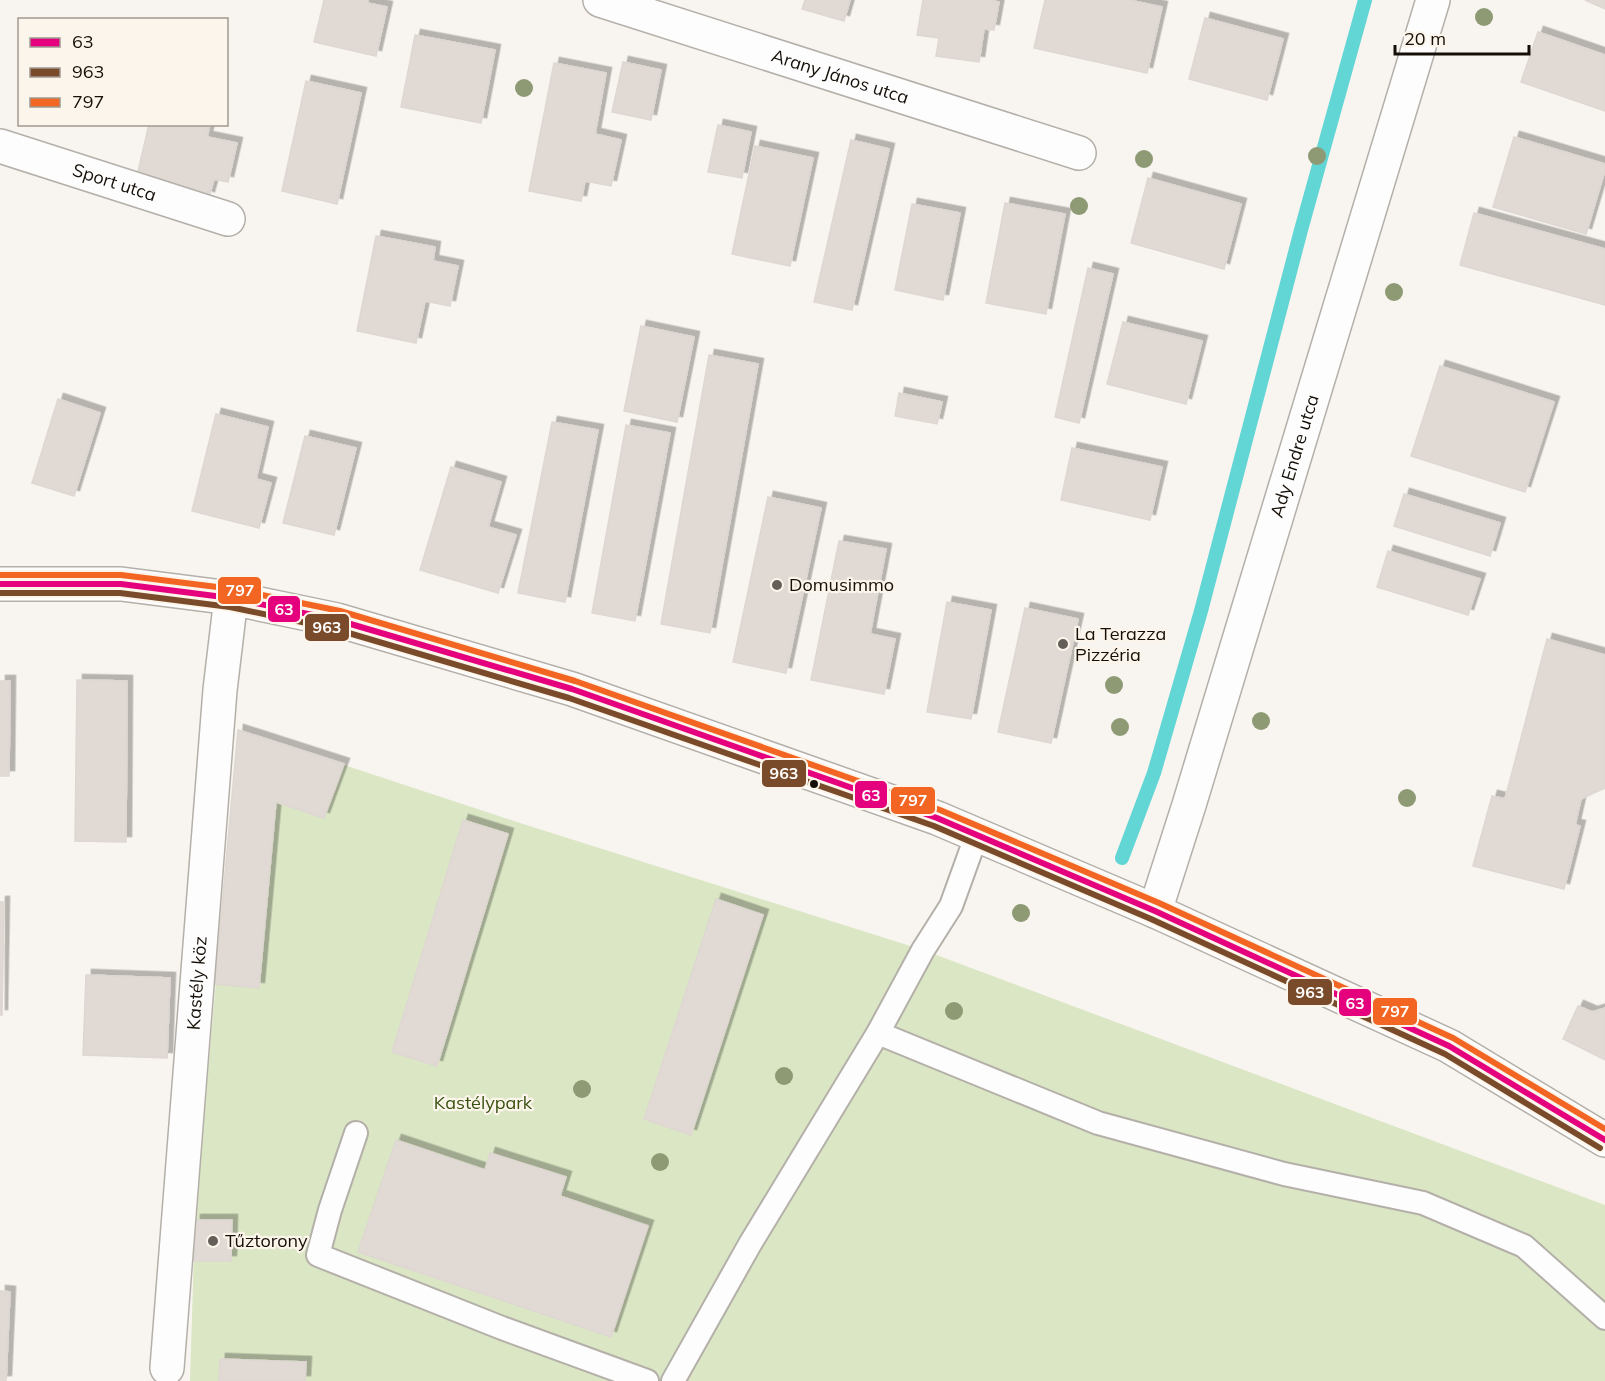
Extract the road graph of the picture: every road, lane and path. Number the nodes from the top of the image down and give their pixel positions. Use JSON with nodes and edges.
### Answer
{"nodes":[{"id":1,"x":600,"y":0,"type":"edge"},
{"id":2,"x":1433,"y":0,"type":"edge"},
{"id":3,"x":0,"y":146,"type":"edge"},
{"id":4,"x":1079,"y":153,"type":"dead end"},
{"id":5,"x":228,"y":219,"type":"dead end"},
{"id":6,"x":0,"y":584,"type":"edge"},
{"id":7,"x":231,"y":598,"type":"junction"},
{"id":8,"x":977,"y":834,"type":"junction"},
{"id":9,"x":1155,"y":911,"type":"junction"},
{"id":10,"x":878,"y":1033,"type":"junction"},
{"id":11,"x":356,"y":1133,"type":"dead end"},
{"id":12,"x":1605,"y":1140,"type":"edge"},
{"id":13,"x":1605,"y":1318,"type":"edge"},
{"id":14,"x":167,"y":1368,"type":"dead end"},
{"id":15,"x":647,"y":1381,"type":"edge"},
{"id":16,"x":673,"y":1381,"type":"edge"}],
"edges":[{"from":1,"to":4,"type":"street","name":"Arany János utca"},
{"from":2,"to":9,"type":"street","name":"Ady Endre utca"},
{"from":3,"to":5,"type":"street","name":"Sport utca"},
{"from":6,"to":7,"type":"street"},
{"from":7,"to":8,"type":"street"},
{"from":7,"to":14,"type":"street","name":"Kastély köz"},
{"from":8,"to":9,"type":"street"},
{"from":8,"to":10,"type":"lane"},
{"from":9,"to":12,"type":"street"},
{"from":10,"to":13,"type":"lane"},
{"from":10,"to":16,"type":"lane"},
{"from":11,"to":15,"type":"lane"}]}
